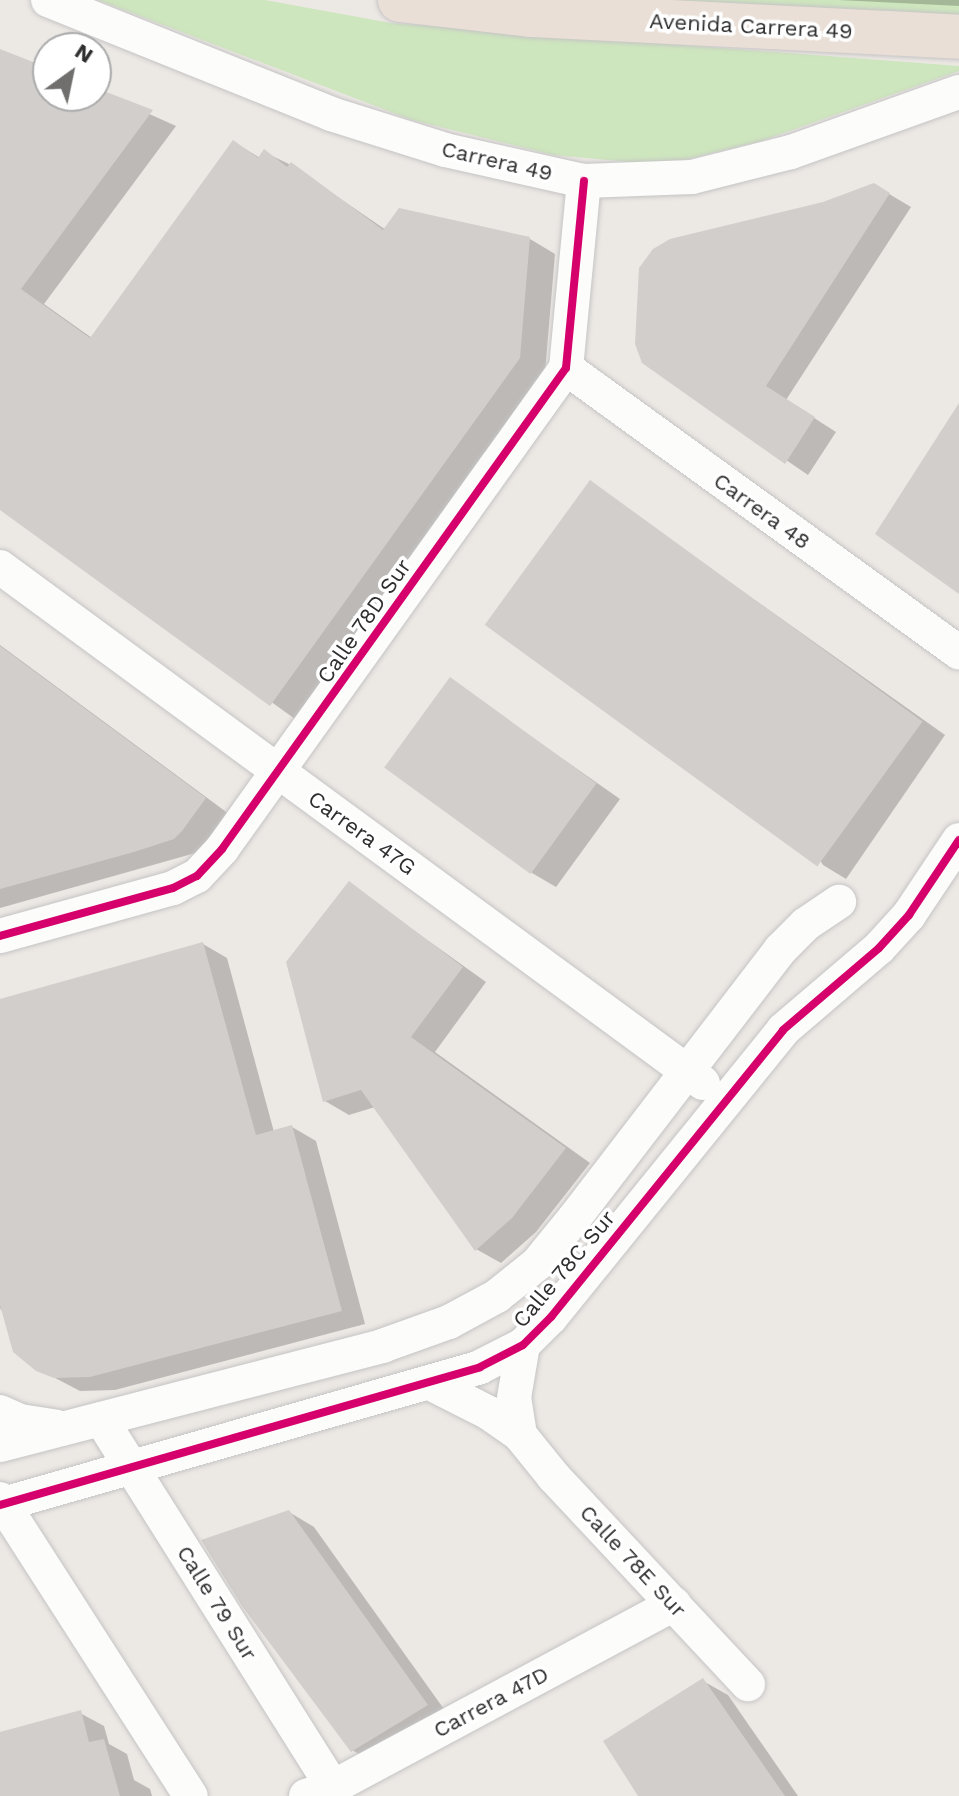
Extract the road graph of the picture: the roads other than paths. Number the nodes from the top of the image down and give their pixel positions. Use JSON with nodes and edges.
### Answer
{"nodes":[{"id":1,"x":48,"y":0,"type":"edge"},
{"id":2,"x":400,"y":0,"type":"edge"},
{"id":3,"x":959,"y":37,"type":"edge"},
{"id":4,"x":955,"y":98,"type":"edge"},
{"id":5,"x":584,"y":181,"type":"junction"},
{"id":6,"x":566,"y":368,"type":"junction"},
{"id":7,"x":0,"y":567,"type":"edge"},
{"id":8,"x":921,"y":627,"type":"junction"},
{"id":9,"x":959,"y":633,"type":"edge"},
{"id":10,"x":959,"y":653,"type":"edge"},
{"id":11,"x":279,"y":772,"type":"junction"},
{"id":12,"x":959,"y":840,"type":"edge"},
{"id":13,"x":839,"y":902,"type":"dead end"},
{"id":14,"x":0,"y":936,"type":"edge"},
{"id":15,"x":686,"y":1070,"type":"junction"},
{"id":16,"x":724,"y":1098,"type":"junction"},
{"id":17,"x":523,"y":1345,"type":"junction"},
{"id":18,"x":430,"y":1383,"type":"junction"},
{"id":19,"x":0,"y":1412,"type":"edge"},
{"id":20,"x":101,"y":1419,"type":"junction"},
{"id":21,"x":64,"y":1428,"type":"junction"},
{"id":22,"x":520,"y":1435,"type":"junction"},
{"id":23,"x":0,"y":1445,"type":"edge"},
{"id":24,"x":132,"y":1468,"type":"junction"},
{"id":25,"x":1,"y":1502,"type":"edge"},
{"id":26,"x":674,"y":1604,"type":"junction"},
{"id":27,"x":748,"y":1684,"type":"dead end"},
{"id":28,"x":320,"y":1791,"type":"edge"},
{"id":29,"x":191,"y":1796,"type":"edge"}],
"edges":[{"from":1,"to":5,"type":"street","name":"Carrera 49"},
{"from":2,"to":3,"type":"highway","name":"Avenida Carrera 49"},
{"from":4,"to":5,"type":"street","name":"Carrera 49"},
{"from":5,"to":6,"type":"street","name":"Calle 78D Sur"},
{"from":6,"to":8,"type":"street","name":"Carrera 48"},
{"from":6,"to":11,"type":"street","name":"Calle 78D Sur"},
{"from":7,"to":11,"type":"street","name":"Carrera 47G"},
{"from":8,"to":9,"type":"street"},
{"from":8,"to":10,"type":"street","name":"Carrera 48"},
{"from":11,"to":14,"type":"street","name":"Calle 78D Sur"},
{"from":11,"to":15,"type":"street","name":"Carrera 47G"},
{"from":12,"to":16,"type":"street","name":"Calle 78C Sur"},
{"from":13,"to":15,"type":"street","name":"Calle 78C Sur"},
{"from":15,"to":16,"type":"street","name":"Carrera 47G"},
{"from":15,"to":20,"type":"street","name":"Calle 78C Sur"},
{"from":16,"to":17,"type":"street","name":"Calle 78C Sur"},
{"from":17,"to":18,"type":"street","name":"Calle 78C Sur"},
{"from":17,"to":22,"type":"street"},
{"from":18,"to":22,"type":"street","name":"Calle 78E Sur"},
{"from":18,"to":24,"type":"street","name":"Calle 78C Sur"},
{"from":19,"to":21,"type":"street"},
{"from":20,"to":21,"type":"street","name":"Calle 78C Sur"},
{"from":20,"to":24,"type":"street","name":"Calle 79 Sur"},
{"from":21,"to":23,"type":"street","name":"Calle 78C Sur"},
{"from":22,"to":26,"type":"street","name":"Calle 78E Sur"},
{"from":24,"to":25,"type":"street","name":"Calle 78C Sur"},
{"from":24,"to":28,"type":"street","name":"Calle 79 Sur"},
{"from":25,"to":29,"type":"street"},
{"from":26,"to":27,"type":"street","name":"Calle 78E Sur"},
{"from":26,"to":28,"type":"street","name":"Carrera 47D"}]}
